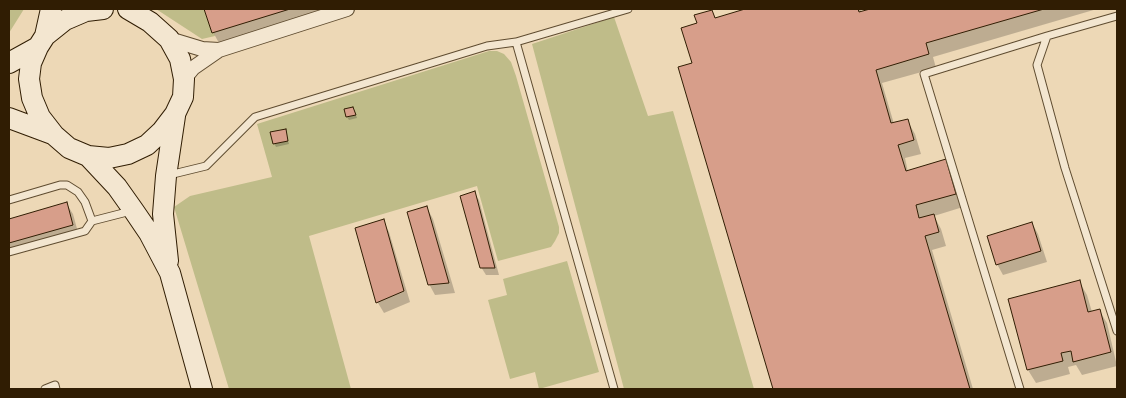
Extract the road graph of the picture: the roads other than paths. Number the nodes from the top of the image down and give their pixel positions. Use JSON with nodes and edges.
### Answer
{"nodes":[{"id":1,"x":51,"y":9,"type":"edge"},
{"id":2,"x":103,"y":9,"type":"edge"},
{"id":3,"x":125,"y":9,"type":"edge"},
{"id":4,"x":347,"y":9,"type":"edge"},
{"id":5,"x":628,"y":9,"type":"edge"},
{"id":6,"x":1117,"y":16,"type":"edge"},
{"id":7,"x":1047,"y":36,"type":"junction"},
{"id":8,"x":169,"y":39,"type":"junction"},
{"id":9,"x":42,"y":41,"type":"junction"},
{"id":10,"x":516,"y":42,"type":"junction"},
{"id":11,"x":219,"y":50,"type":"junction"},
{"id":12,"x":9,"y":63,"type":"edge"},
{"id":13,"x":184,"y":79,"type":"junction"},
{"id":14,"x":175,"y":114,"type":"junction"},
{"id":15,"x":9,"y":118,"type":"edge"},
{"id":16,"x":54,"y":135,"type":"junction"},
{"id":17,"x":88,"y":156,"type":"junction"},
{"id":18,"x":166,"y":176,"type":"junction"},
{"id":19,"x":9,"y":200,"type":"edge"},
{"id":20,"x":134,"y":210,"type":"junction"},
{"id":21,"x":92,"y":221,"type":"junction"},
{"id":22,"x":9,"y":252,"type":"edge"},
{"id":23,"x":170,"y":273,"type":"junction"},
{"id":24,"x":1117,"y":331,"type":"edge"},
{"id":25,"x":45,"y":389,"type":"edge"},
{"id":26,"x":56,"y":389,"type":"edge"},
{"id":27,"x":202,"y":389,"type":"edge"},
{"id":28,"x":614,"y":389,"type":"edge"},
{"id":29,"x":1020,"y":389,"type":"edge"}],
"edges":[{"from":1,"to":9,"type":"main road"},
{"from":2,"to":9,"type":"main road"},
{"from":3,"to":8,"type":"main road"},
{"from":4,"to":11,"type":"street"},
{"from":5,"to":10,"type":"lane"},
{"from":6,"to":7,"type":"lane"},
{"from":7,"to":24,"type":"lane"},
{"from":7,"to":29,"type":"lane"},
{"from":8,"to":11,"type":"street"},
{"from":8,"to":13,"type":"main road"},
{"from":9,"to":12,"type":"main road"},
{"from":9,"to":16,"type":"main road"},
{"from":10,"to":18,"type":"lane"},
{"from":10,"to":28,"type":"lane"},
{"from":11,"to":13,"type":"street"},
{"from":13,"to":14,"type":"main road"},
{"from":14,"to":17,"type":"main road"},
{"from":14,"to":18,"type":"main road"},
{"from":15,"to":16,"type":"main road"},
{"from":16,"to":17,"type":"main road"},
{"from":17,"to":20,"type":"main road"},
{"from":18,"to":23,"type":"main road"},
{"from":19,"to":21,"type":"lane"},
{"from":20,"to":21,"type":"lane"},
{"from":20,"to":23,"type":"main road"},
{"from":21,"to":22,"type":"lane"},
{"from":23,"to":27,"type":"main road"},
{"from":25,"to":26,"type":"lane"}]}
